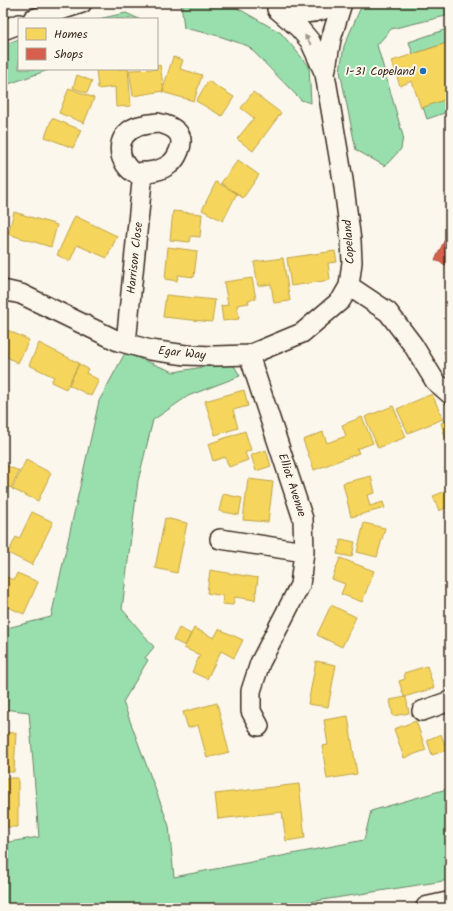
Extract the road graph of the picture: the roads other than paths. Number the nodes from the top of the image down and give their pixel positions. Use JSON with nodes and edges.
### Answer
{"nodes":[{"id":1,"x":82,"y":3,"type":"edge"},
{"id":2,"x":335,"y":3,"type":"edge"},
{"id":3,"x":342,"y":3,"type":"edge"},
{"id":4,"x":272,"y":6,"type":"edge"},
{"id":5,"x":36,"y":18,"type":"edge"},
{"id":6,"x":18,"y":24,"type":"edge"},
{"id":7,"x":3,"y":30,"type":"edge"},
{"id":8,"x":325,"y":74,"type":"junction"},
{"id":9,"x":143,"y":172,"type":"dead end"},
{"id":10,"x":349,"y":286,"type":"junction"},
{"id":11,"x":3,"y":290,"type":"edge"},
{"id":12,"x":126,"y":343,"type":"junction"},
{"id":13,"x":249,"y":355,"type":"junction"},
{"id":14,"x":450,"y":394,"type":"edge"},
{"id":15,"x":220,"y":539,"type":"dead end"},
{"id":16,"x":304,"y":552,"type":"junction"},
{"id":17,"x":450,"y":701,"type":"edge"},
{"id":18,"x":422,"y":711,"type":"dead end"},
{"id":19,"x":259,"y":726,"type":"dead end"},
{"id":20,"x":450,"y":903,"type":"edge"},
{"id":21,"x":427,"y":908,"type":"edge"}],
"edges":[{"from":1,"to":5,"type":"street"},
{"from":2,"to":4,"type":"street"},
{"from":3,"to":8,"type":"street","name":"Copeland"},
{"from":8,"to":4,"type":"street","name":"Copeland","one_way":true},
{"from":6,"to":7,"type":"street"},
{"from":8,"to":10,"type":"street","name":"Copeland"},
{"from":9,"to":12,"type":"street","name":"Harrison Close"},
{"from":10,"to":13,"type":"street","name":"Egar Way"},
{"from":10,"to":14,"type":"street"},
{"from":11,"to":12,"type":"street","name":"Egar Way"},
{"from":12,"to":13,"type":"street","name":"Egar Way"},
{"from":13,"to":16,"type":"street","name":"Elliot Avenue"},
{"from":15,"to":16,"type":"street"},
{"from":16,"to":19,"type":"street","name":"Elliot Avenue"},
{"from":17,"to":18,"type":"street"},
{"from":20,"to":21,"type":"highway"}]}
